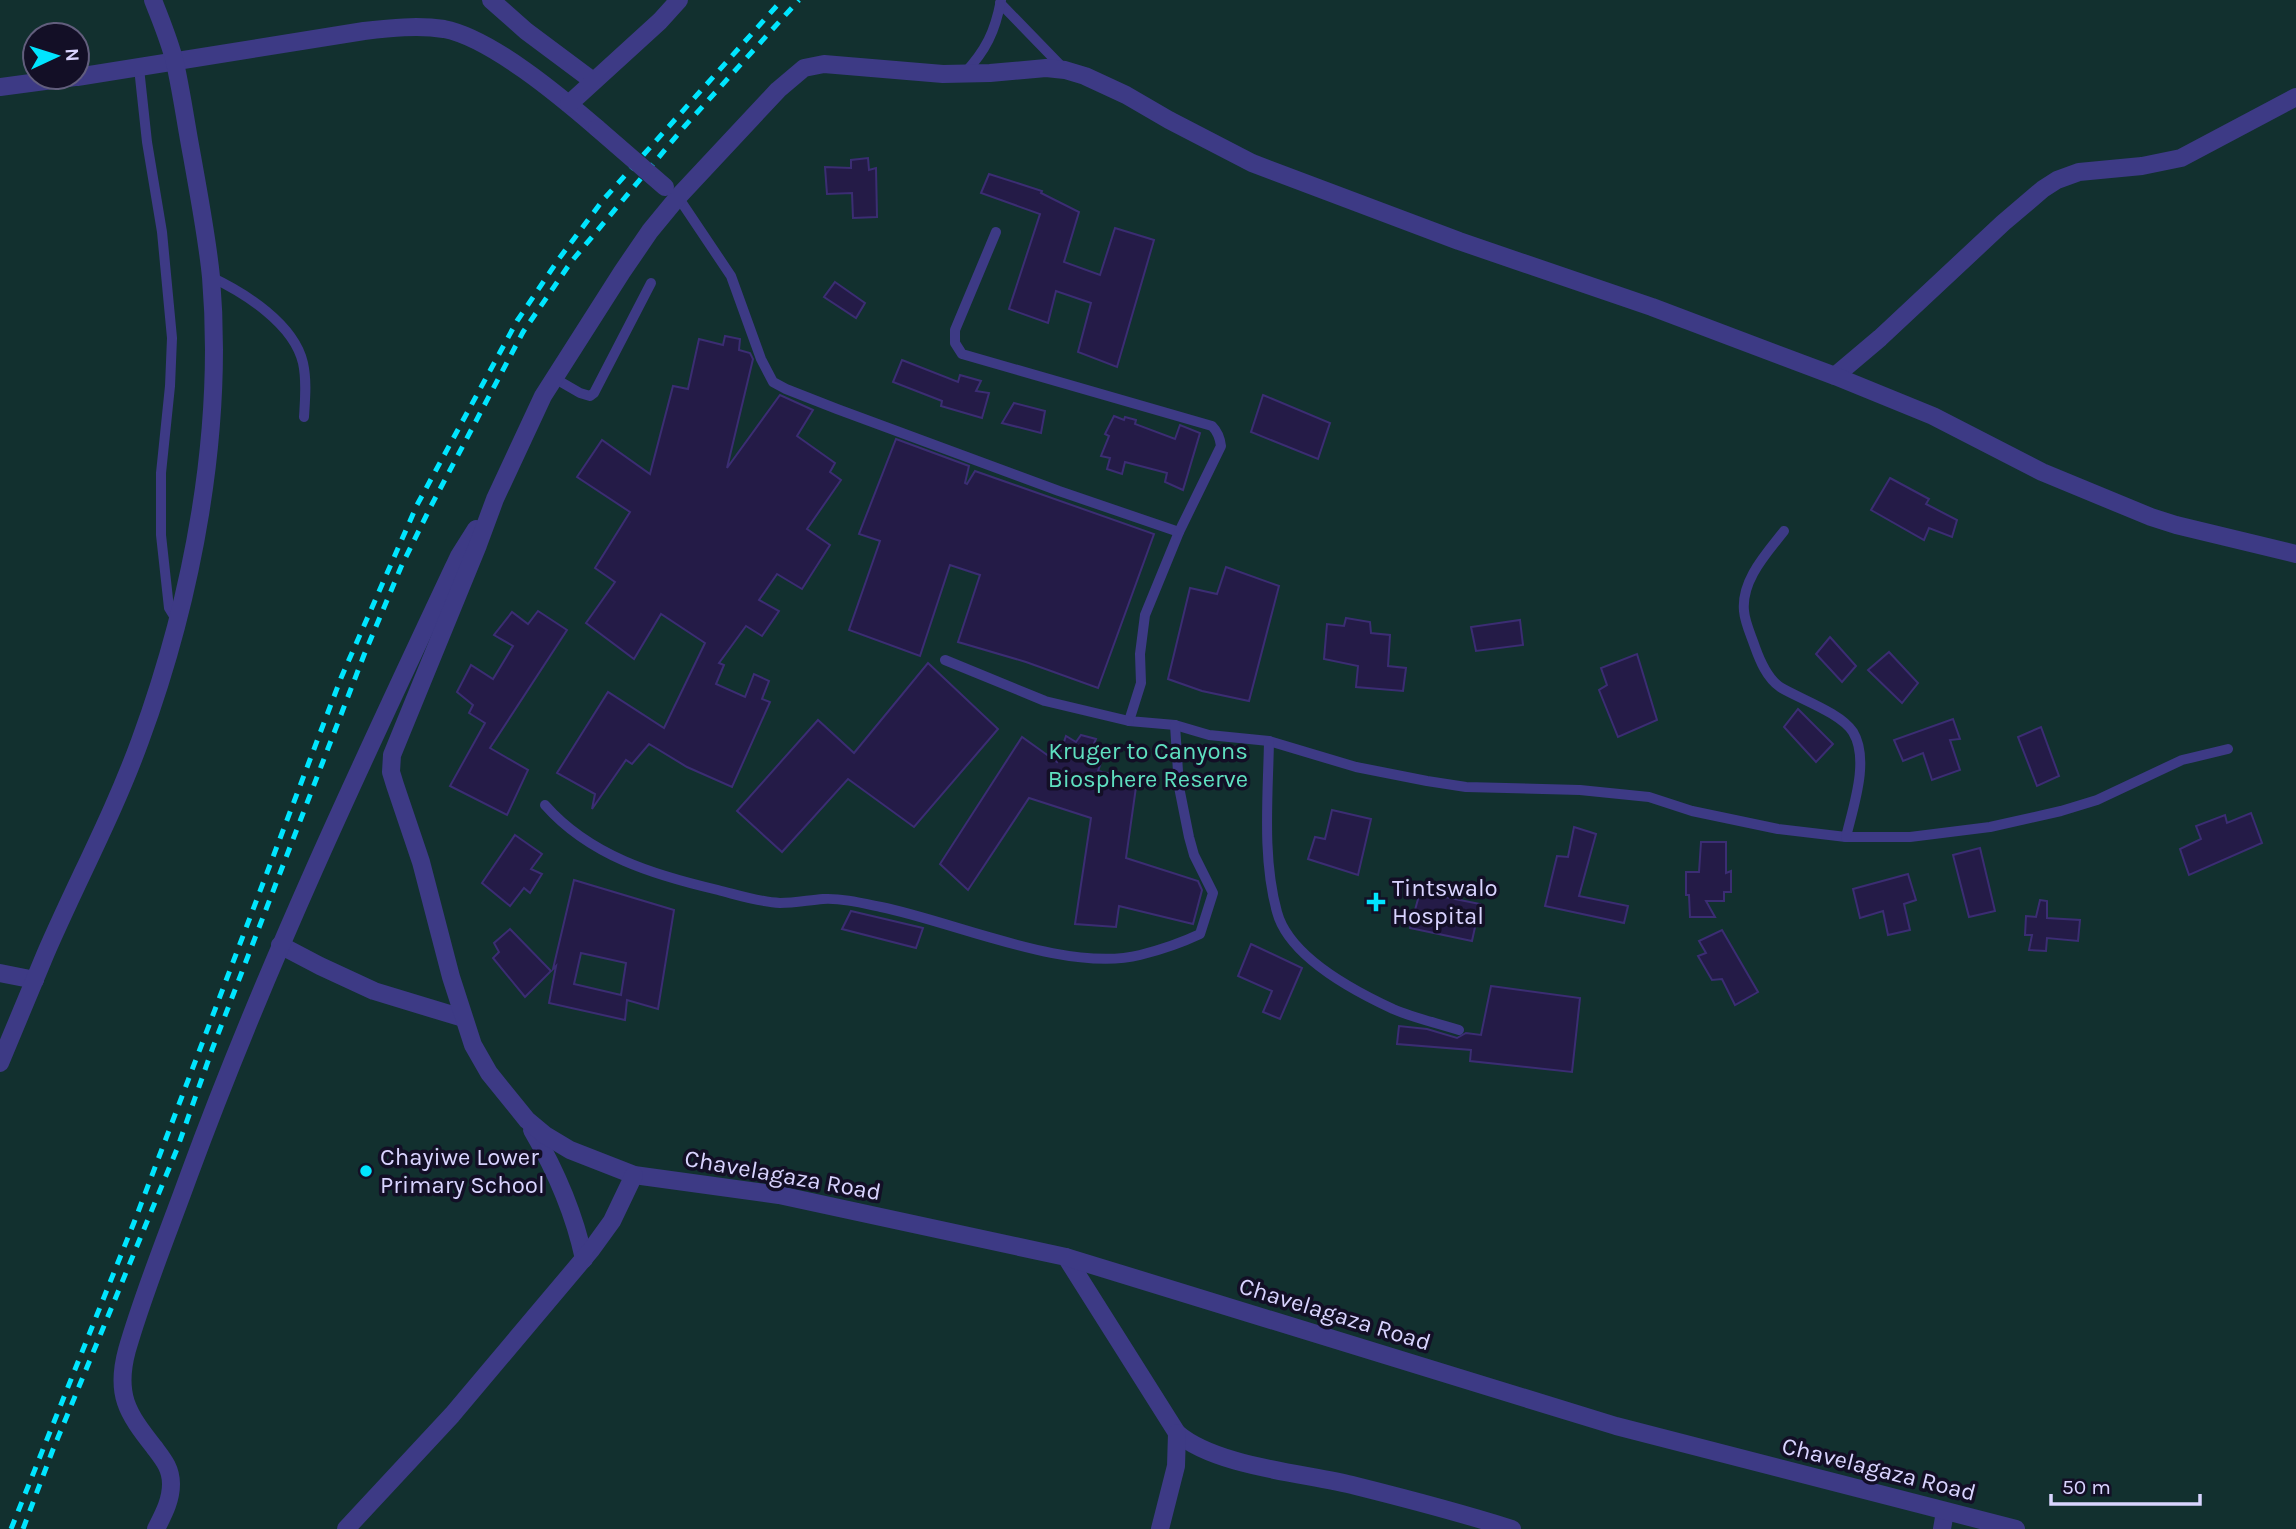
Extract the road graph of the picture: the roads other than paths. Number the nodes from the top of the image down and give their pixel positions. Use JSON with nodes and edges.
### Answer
{"nodes":[{"id":1,"x":153,"y":0,"type":"edge"},
{"id":2,"x":491,"y":0,"type":"edge"},
{"id":3,"x":514,"y":0,"type":"edge"},
{"id":4,"x":680,"y":0,"type":"edge"},
{"id":5,"x":1001,"y":2,"type":"edge"},
{"id":6,"x":526,"y":31,"type":"junction"},
{"id":7,"x":174,"y":61,"type":"junction"},
{"id":8,"x":139,"y":68,"type":"junction"},
{"id":9,"x":1065,"y":70,"type":"junction"},
{"id":10,"x":964,"y":74,"type":"junction"},
{"id":11,"x":91,"y":75,"type":"edge"},
{"id":12,"x":593,"y":82,"type":"junction"},
{"id":13,"x":21,"y":84,"type":"edge"},
{"id":14,"x":0,"y":87,"type":"edge"},
{"id":15,"x":2296,"y":97,"type":"edge"},
{"id":16,"x":569,"y":104,"type":"junction"},
{"id":17,"x":671,"y":192,"type":"junction"},
{"id":18,"x":996,"y":232,"type":"dead end"},
{"id":19,"x":211,"y":277,"type":"junction"},
{"id":20,"x":651,"y":283,"type":"dead end"},
{"id":21,"x":1835,"y":376,"type":"junction"},
{"id":22,"x":554,"y":378,"type":"junction"},
{"id":23,"x":304,"y":417,"type":"dead end"},
{"id":24,"x":495,"y":499,"type":"junction"},
{"id":25,"x":1179,"y":531,"type":"junction"},
{"id":26,"x":1784,"y":531,"type":"dead end"},
{"id":27,"x":2296,"y":554,"type":"edge"},
{"id":28,"x":177,"y":621,"type":"junction"},
{"id":29,"x":945,"y":660,"type":"dead end"},
{"id":30,"x":1129,"y":721,"type":"junction"},
{"id":31,"x":1175,"y":725,"type":"junction"},
{"id":32,"x":1269,"y":741,"type":"junction"},
{"id":33,"x":2228,"y":749,"type":"dead end"},
{"id":34,"x":545,"y":805,"type":"dead end"},
{"id":35,"x":1846,"y":837,"type":"junction"},
{"id":36,"x":280,"y":945,"type":"junction"},
{"id":37,"x":0,"y":973,"type":"edge"},
{"id":38,"x":35,"y":980,"type":"junction"},
{"id":39,"x":463,"y":1018,"type":"junction"},
{"id":40,"x":1459,"y":1030,"type":"dead end"},
{"id":41,"x":0,"y":1063,"type":"edge"},
{"id":42,"x":527,"y":1120,"type":"junction"},
{"id":43,"x":634,"y":1175,"type":"junction"},
{"id":44,"x":1066,"y":1258,"type":"junction"},
{"id":45,"x":584,"y":1259,"type":"junction"},
{"id":46,"x":1177,"y":1433,"type":"junction"},
{"id":47,"x":1944,"y":1520,"type":"edge"},
{"id":48,"x":156,"y":1529,"type":"edge"},
{"id":49,"x":346,"y":1529,"type":"edge"},
{"id":50,"x":1160,"y":1529,"type":"edge"},
{"id":51,"x":1512,"y":1529,"type":"edge"},
{"id":52,"x":2016,"y":1529,"type":"edge"}],
"edges":[{"from":1,"to":7,"type":"street"},
{"from":2,"to":6,"type":"street"},
{"from":3,"to":6,"type":"street"},
{"from":4,"to":12,"type":"street"},
{"from":5,"to":9,"type":"lane"},
{"from":5,"to":10,"type":"lane"},
{"from":6,"to":12,"type":"street"},
{"from":7,"to":8,"type":"street"},
{"from":7,"to":16,"type":"street"},
{"from":7,"to":19,"type":"street"},
{"from":8,"to":11,"type":"street"},
{"from":8,"to":28,"type":"lane"},
{"from":9,"to":10,"type":"street"},
{"from":9,"to":21,"type":"street"},
{"from":10,"to":17,"type":"street"},
{"from":12,"to":16,"type":"street"},
{"from":13,"to":14,"type":"street"},
{"from":15,"to":21,"type":"street"},
{"from":16,"to":17,"type":"street","bridge":true},
{"from":17,"to":22,"type":"street"},
{"from":17,"to":25,"type":"lane"},
{"from":18,"to":25,"type":"lane"},
{"from":19,"to":23,"type":"lane"},
{"from":19,"to":28,"type":"street"},
{"from":20,"to":22,"type":"lane"},
{"from":21,"to":27,"type":"street"},
{"from":22,"to":24,"type":"street"},
{"from":24,"to":36,"type":"street"},
{"from":24,"to":39,"type":"street"},
{"from":25,"to":30,"type":"lane"},
{"from":26,"to":35,"type":"lane"},
{"from":28,"to":38,"type":"street"},
{"from":29,"to":30,"type":"lane"},
{"from":30,"to":31,"type":"lane"},
{"from":31,"to":32,"type":"lane"},
{"from":31,"to":34,"type":"lane"},
{"from":32,"to":35,"type":"lane"},
{"from":32,"to":40,"type":"lane"},
{"from":33,"to":35,"type":"lane"},
{"from":36,"to":39,"type":"street"},
{"from":36,"to":48,"type":"street"},
{"from":37,"to":38,"type":"street"},
{"from":38,"to":41,"type":"street"},
{"from":39,"to":42,"type":"street"},
{"from":42,"to":43,"type":"street","name":"Chavelagaza Road"},
{"from":42,"to":45,"type":"street"},
{"from":43,"to":44,"type":"street","name":"Chavelagaza Road"},
{"from":43,"to":45,"type":"street"},
{"from":44,"to":46,"type":"street"},
{"from":44,"to":47,"type":"street","name":"Chavelagaza Road"},
{"from":45,"to":49,"type":"street"},
{"from":46,"to":50,"type":"street"},
{"from":46,"to":51,"type":"street"},
{"from":47,"to":52,"type":"street","name":"Chavelagaza Road"}]}
